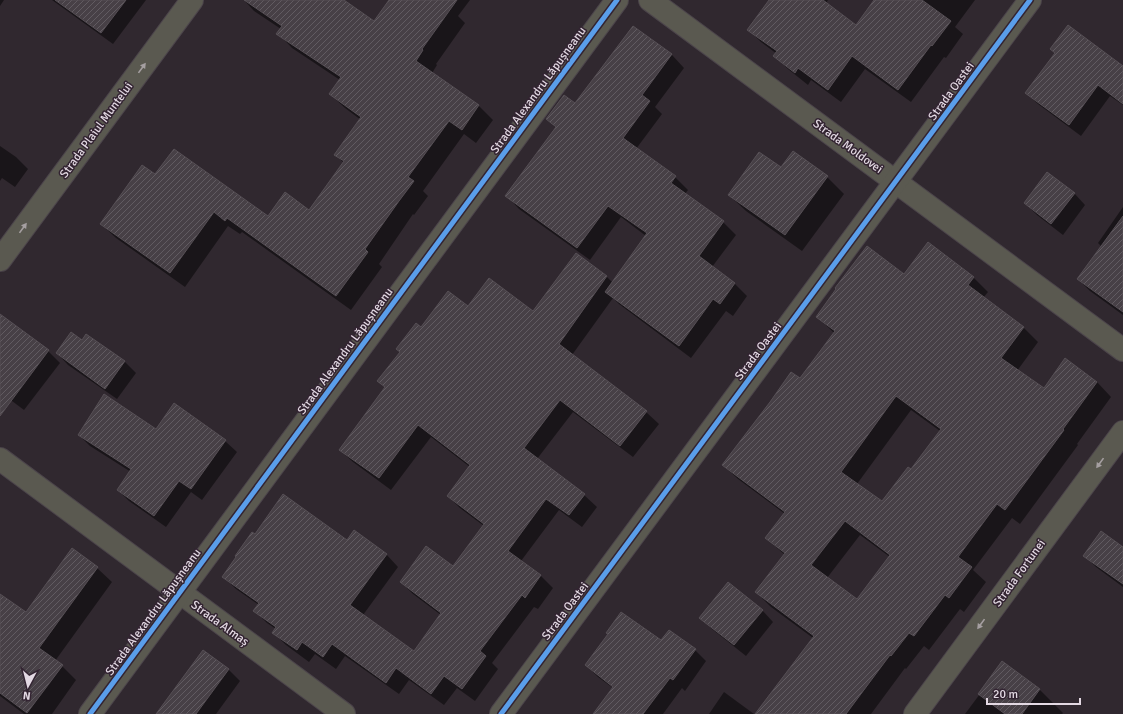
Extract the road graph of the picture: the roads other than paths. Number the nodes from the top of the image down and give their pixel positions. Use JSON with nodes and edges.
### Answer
{"nodes":[{"id":1,"x":192,"y":0,"type":"edge"},
{"id":2,"x":617,"y":0,"type":"edge"},
{"id":3,"x":650,"y":0,"type":"edge"},
{"id":4,"x":1030,"y":0,"type":"edge"},
{"id":5,"x":896,"y":182,"type":"junction"},
{"id":6,"x":0,"y":260,"type":"edge"},
{"id":7,"x":1123,"y":350,"type":"edge"},
{"id":8,"x":1123,"y":432,"type":"edge"},
{"id":9,"x":0,"y":459,"type":"edge"},
{"id":10,"x":179,"y":593,"type":"junction"},
{"id":11,"x":90,"y":714,"type":"edge"},
{"id":12,"x":344,"y":714,"type":"edge"},
{"id":13,"x":502,"y":714,"type":"edge"},
{"id":14,"x":915,"y":714,"type":"edge"}],
"edges":[{"from":6,"to":1,"type":"street","name":"Strada Plaiul Muntelui","one_way":true},
{"from":2,"to":10,"type":"street","name":"Strada Alexandru Lăpușneanu"},
{"from":3,"to":5,"type":"street","name":"Strada Moldovei"},
{"from":4,"to":5,"type":"street","name":"Strada Oastei"},
{"from":5,"to":7,"type":"street","name":"Strada Moldovei"},
{"from":5,"to":13,"type":"street","name":"Strada Oastei"},
{"from":8,"to":14,"type":"street","name":"Strada Fortunei","one_way":true},
{"from":9,"to":10,"type":"street","name":"Strada Almaș"},
{"from":10,"to":11,"type":"street","name":"Strada Alexandru Lăpușneanu"},
{"from":10,"to":12,"type":"street","name":"Strada Almaș"}]}
